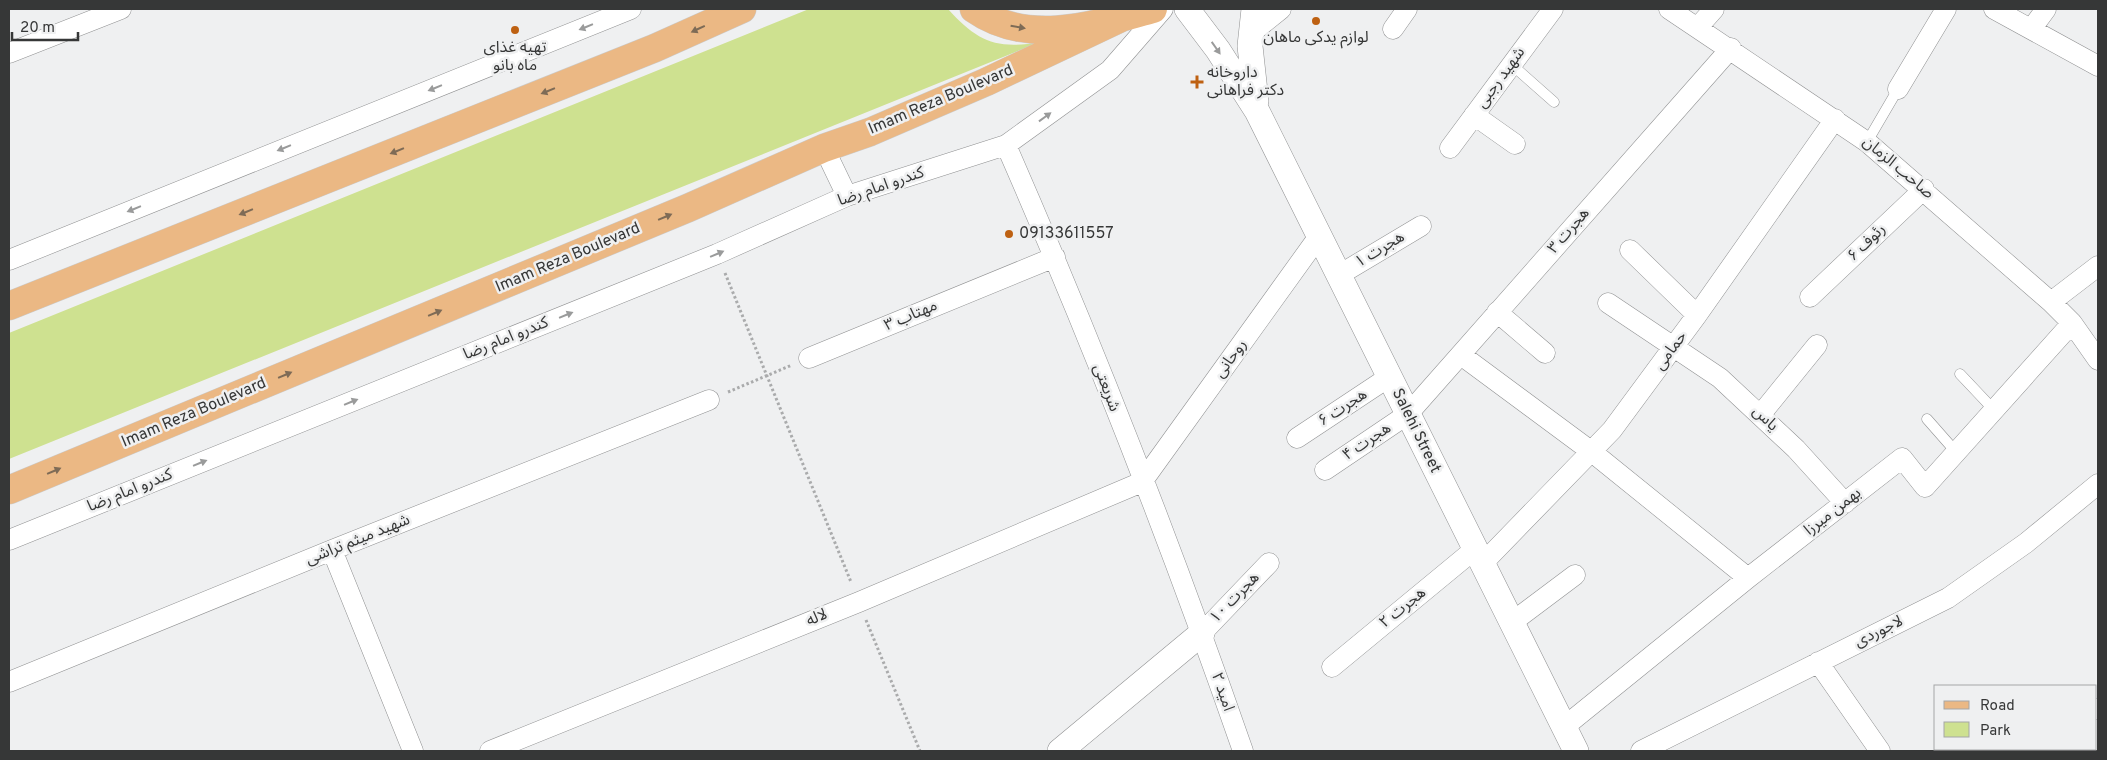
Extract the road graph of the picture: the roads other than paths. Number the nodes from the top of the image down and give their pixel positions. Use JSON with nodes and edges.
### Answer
{"nodes":[{"id":1,"x":121,"y":9,"type":"edge"},
{"id":2,"x":631,"y":9,"type":"edge"},
{"id":3,"x":742,"y":9,"type":"edge"},
{"id":4,"x":974,"y":9,"type":"edge"},
{"id":5,"x":1154,"y":9,"type":"edge"},
{"id":6,"x":1163,"y":9,"type":"edge"},
{"id":7,"x":1187,"y":9,"type":"edge"},
{"id":8,"x":1254,"y":9,"type":"edge"},
{"id":9,"x":1281,"y":9,"type":"edge"},
{"id":10,"x":1407,"y":9,"type":"edge"},
{"id":11,"x":1553,"y":9,"type":"edge"},
{"id":12,"x":1669,"y":9,"type":"edge"},
{"id":13,"x":1714,"y":9,"type":"edge"},
{"id":14,"x":1946,"y":9,"type":"edge"},
{"id":15,"x":1994,"y":9,"type":"edge"},
{"id":16,"x":2046,"y":9,"type":"edge"},
{"id":17,"x":1123,"y":17,"type":"junction"},
{"id":18,"x":1698,"y":27,"type":"junction"},
{"id":19,"x":2032,"y":28,"type":"junction"},
{"id":20,"x":1392,"y":29,"type":"dead end"},
{"id":21,"x":1250,"y":34,"type":"junction"},
{"id":22,"x":1730,"y":48,"type":"junction"},
{"id":23,"x":9,"y":54,"type":"edge"},
{"id":24,"x":1511,"y":64,"type":"junction"},
{"id":25,"x":2098,"y":66,"type":"edge"},
{"id":26,"x":1898,"y":89,"type":"joint"},
{"id":27,"x":1554,"y":102,"type":"dead end"},
{"id":28,"x":1257,"y":111,"type":"junction"},
{"id":29,"x":1474,"y":115,"type":"junction"},
{"id":30,"x":1835,"y":119,"type":"junction"},
{"id":31,"x":1867,"y":142,"type":"junction"},
{"id":32,"x":1515,"y":144,"type":"dead end"},
{"id":33,"x":1006,"y":145,"type":"junction"},
{"id":34,"x":824,"y":148,"type":"junction"},
{"id":35,"x":1450,"y":148,"type":"dead end"},
{"id":36,"x":1924,"y":189,"type":"junction"},
{"id":37,"x":847,"y":196,"type":"junction"},
{"id":38,"x":1421,"y":226,"type":"dead end"},
{"id":39,"x":1319,"y":236,"type":"junction"},
{"id":40,"x":1630,"y":250,"type":"dead end"},
{"id":41,"x":1054,"y":256,"type":"junction"},
{"id":42,"x":9,"y":260,"type":"edge"},
{"id":43,"x":2098,"y":266,"type":"edge"},
{"id":44,"x":1339,"y":276,"type":"junction"},
{"id":45,"x":1810,"y":297,"type":"dead end"},
{"id":46,"x":2051,"y":302,"type":"junction"},
{"id":47,"x":1608,"y":304,"type":"dead end"},
{"id":48,"x":9,"y":306,"type":"edge"},
{"id":49,"x":1497,"y":312,"type":"junction"},
{"id":50,"x":1697,"y":315,"type":"junction"},
{"id":51,"x":2072,"y":323,"type":"junction"},
{"id":52,"x":1817,"y":345,"type":"dead end"},
{"id":53,"x":1674,"y":347,"type":"junction"},
{"id":54,"x":1545,"y":353,"type":"dead end"},
{"id":55,"x":1461,"y":355,"type":"junction"},
{"id":56,"x":810,"y":358,"type":"road end"},
{"id":57,"x":2098,"y":360,"type":"edge"},
{"id":58,"x":1960,"y":374,"type":"dead end"},
{"id":59,"x":1389,"y":377,"type":"junction"},
{"id":60,"x":709,"y":400,"type":"road end"},
{"id":61,"x":1994,"y":410,"type":"junction"},
{"id":62,"x":1408,"y":414,"type":"junction"},
{"id":63,"x":1761,"y":414,"type":"junction"},
{"id":64,"x":1927,"y":419,"type":"dead end"},
{"id":65,"x":1297,"y":438,"type":"dead end"},
{"id":66,"x":1592,"y":452,"type":"junction"},
{"id":67,"x":1956,"y":452,"type":"junction"},
{"id":68,"x":1326,"y":470,"type":"dead end"},
{"id":69,"x":1142,"y":482,"type":"junction"},
{"id":70,"x":2098,"y":484,"type":"edge"},
{"id":71,"x":9,"y":490,"type":"edge"},
{"id":72,"x":1845,"y":503,"type":"junction"},
{"id":73,"x":9,"y":540,"type":"edge"},
{"id":74,"x":332,"y":550,"type":"junction"},
{"id":75,"x":1479,"y":557,"type":"junction"},
{"id":76,"x":1269,"y":563,"type":"dead end"},
{"id":77,"x":1575,"y":575,"type":"dead end"},
{"id":78,"x":1748,"y":578,"type":"junction"},
{"id":79,"x":1512,"y":623,"type":"junction"},
{"id":80,"x":1202,"y":633,"type":"junction"},
{"id":81,"x":1818,"y":662,"type":"junction"},
{"id":82,"x":1332,"y":667,"type":"dead end"},
{"id":83,"x":9,"y":682,"type":"edge"},
{"id":84,"x":1564,"y":727,"type":"junction"},
{"id":85,"x":413,"y":751,"type":"edge"},
{"id":86,"x":490,"y":751,"type":"edge"},
{"id":87,"x":1060,"y":751,"type":"edge"},
{"id":88,"x":1242,"y":751,"type":"edge"},
{"id":89,"x":1576,"y":751,"type":"edge"},
{"id":90,"x":1641,"y":751,"type":"edge"},
{"id":91,"x":1880,"y":751,"type":"edge"}],
"edges":[{"from":1,"to":23,"type":"street"},
{"from":2,"to":42,"type":"street","one_way":true},
{"from":3,"to":48,"type":"main road","one_way":true},
{"from":4,"to":17,"type":"main road","one_way":true},
{"from":5,"to":17,"type":"main road"},
{"from":33,"to":6,"type":"street","name":"کندرو امام رضا","one_way":true},
{"from":7,"to":28,"type":"street","one_way":true},
{"from":8,"to":21,"type":"street"},
{"from":9,"to":21,"type":"street"},
{"from":10,"to":20,"type":"street"},
{"from":11,"to":24,"type":"street","name":"شهید رجبی"},
{"from":12,"to":18,"type":"street","name":"صاحب الزمان"},
{"from":13,"to":18,"type":"street"},
{"from":14,"to":26,"type":"street"},
{"from":15,"to":19,"type":"street"},
{"from":16,"to":19,"type":"street"},
{"from":17,"to":34,"type":"main road","name":"Imam Reza Boulevard"},
{"from":18,"to":22,"type":"street","name":"صاحب الزمان"},
{"from":19,"to":25,"type":"street"},
{"from":21,"to":28,"type":"street"},
{"from":22,"to":30,"type":"street","name":"صاحب الزمان"},
{"from":22,"to":49,"type":"street","name":"هجرت ۳"},
{"from":24,"to":27,"type":"lane"},
{"from":24,"to":29,"type":"street","name":"شهید رجبی"},
{"from":26,"to":31,"type":"lane"},
{"from":28,"to":39,"type":"street","name":"Salehi Street"},
{"from":29,"to":32,"type":"street"},
{"from":29,"to":35,"type":"street","name":"شهید رجبی"},
{"from":30,"to":31,"type":"street","name":"صاحب الزمان"},
{"from":30,"to":50,"type":"street","name":"حمامی"},
{"from":31,"to":36,"type":"street","name":"صاحب الزمان"},
{"from":33,"to":37,"type":"street","name":"کندرو امام رضا"},
{"from":33,"to":41,"type":"street","name":"شریعتی"},
{"from":34,"to":37,"type":"street"},
{"from":71,"to":34,"type":"main road","name":"Imam Reza Boulevard","one_way":true},
{"from":36,"to":45,"type":"street","name":"رئوف ۶"},
{"from":36,"to":46,"type":"street","name":"صاحب الزمان"},
{"from":73,"to":37,"type":"street","name":"کندرو امام رضا","one_way":true},
{"from":38,"to":44,"type":"street","name":"هجرت ۱"},
{"from":39,"to":44,"type":"street","name":"Salehi Street"},
{"from":39,"to":69,"type":"street","name":"روحانی"},
{"from":40,"to":50,"type":"street"},
{"from":41,"to":56,"type":"street","name":"مهتاب ۳"},
{"from":41,"to":69,"type":"street","name":"شریعتی"},
{"from":43,"to":46,"type":"street"},
{"from":44,"to":59,"type":"street","name":"Salehi Street"},
{"from":46,"to":51,"type":"street","name":"صاحب الزمان"},
{"from":47,"to":53,"type":"street","name":"یاس"},
{"from":49,"to":54,"type":"street"},
{"from":49,"to":55,"type":"street","name":"هجرت ۳"},
{"from":50,"to":53,"type":"street","name":"حمامی"},
{"from":51,"to":57,"type":"street","name":"صاحب الزمان"},
{"from":51,"to":61,"type":"street","name":"بهمن میرزا"},
{"from":52,"to":63,"type":"street"},
{"from":53,"to":63,"type":"street","name":"یاس"},
{"from":53,"to":66,"type":"street","name":"حمامی"},
{"from":55,"to":62,"type":"street","name":"هجرت ۳"},
{"from":55,"to":66,"type":"street"},
{"from":58,"to":61,"type":"lane"},
{"from":59,"to":62,"type":"street","name":"Salehi Street"},
{"from":59,"to":65,"type":"street","name":"هجرت ۶"},
{"from":60,"to":74,"type":"street","name":"شهید میثم تراشی"},
{"from":61,"to":67,"type":"street","name":"بهمن میرزا"},
{"from":62,"to":68,"type":"street","name":"هجرت ۴"},
{"from":62,"to":75,"type":"street","name":"Salehi Street"},
{"from":63,"to":72,"type":"street","name":"یاس"},
{"from":64,"to":67,"type":"lane"},
{"from":66,"to":75,"type":"street","name":"حمامی"},
{"from":66,"to":78,"type":"street"},
{"from":67,"to":72,"type":"street","name":"بهمن میرزا"},
{"from":69,"to":80,"type":"street","name":"شریعتی"},
{"from":69,"to":86,"type":"street","name":"لاله"},
{"from":70,"to":81,"type":"street","name":"لاجوردی"},
{"from":72,"to":78,"type":"street","name":"بهمن میرزا"},
{"from":74,"to":83,"type":"street","name":"شهید میثم تراشی"},
{"from":74,"to":85,"type":"street"},
{"from":75,"to":79,"type":"street","name":"Salehi Street"},
{"from":75,"to":82,"type":"street","name":"هجرت ۲"},
{"from":76,"to":80,"type":"street","name":"هجرت ۱۰"},
{"from":77,"to":79,"type":"street"},
{"from":78,"to":84,"type":"street","name":"بهمن میرزا"},
{"from":79,"to":84,"type":"street","name":"Salehi Street"},
{"from":80,"to":87,"type":"street"},
{"from":80,"to":88,"type":"street","name":"امید ۲"},
{"from":81,"to":90,"type":"street","name":"لاجوردی"},
{"from":81,"to":91,"type":"street"},
{"from":84,"to":89,"type":"street","name":"Salehi Street"}]}
